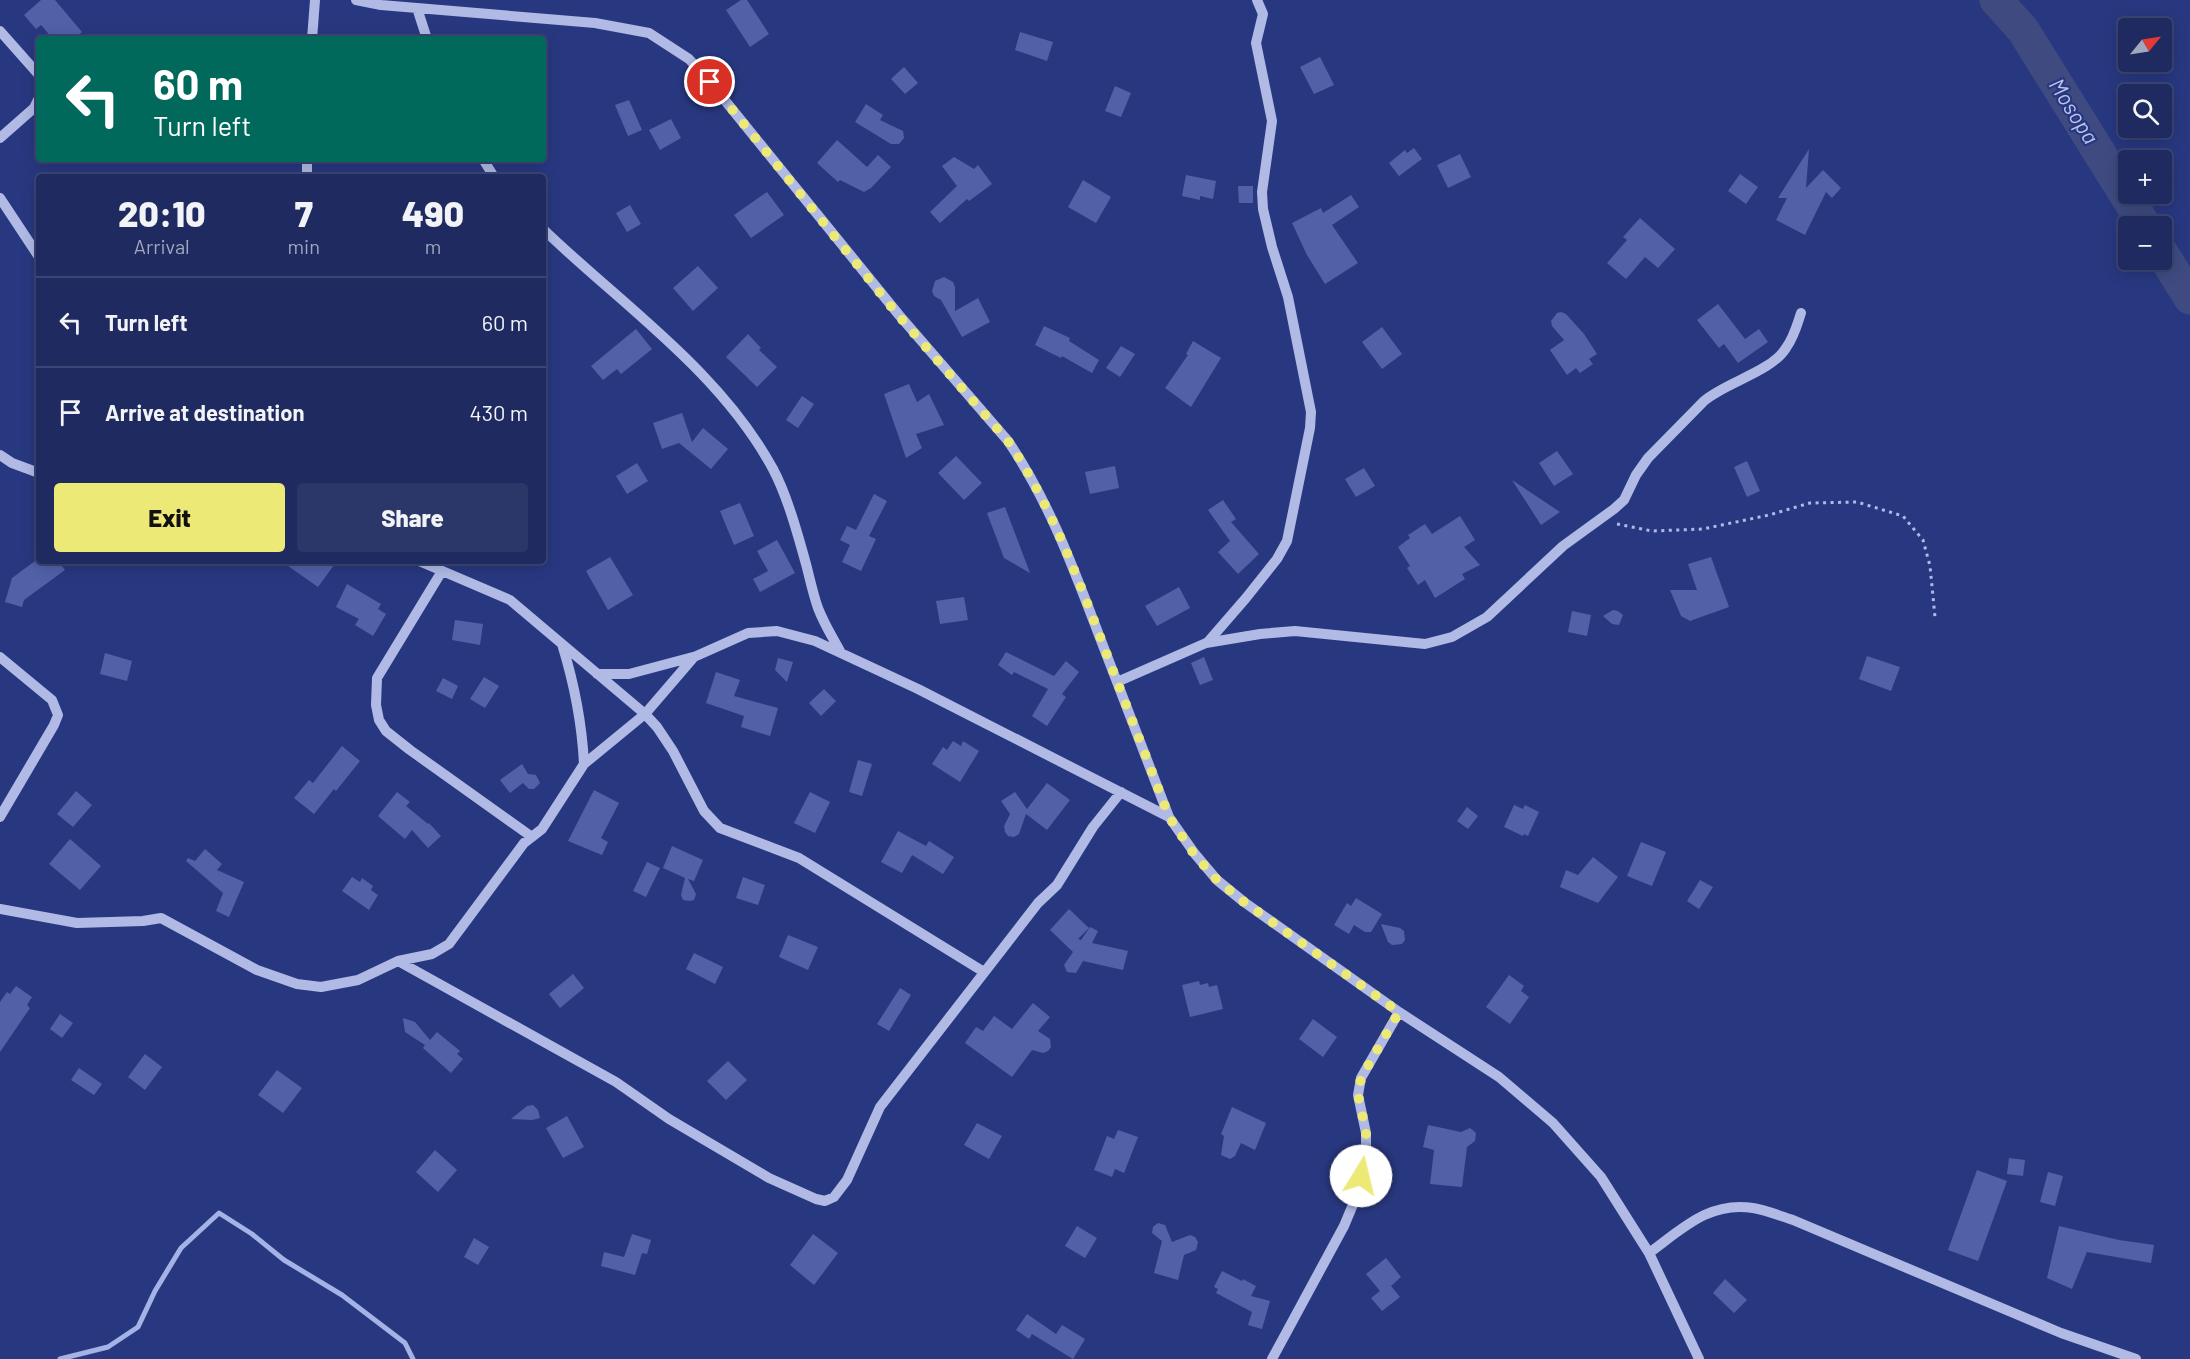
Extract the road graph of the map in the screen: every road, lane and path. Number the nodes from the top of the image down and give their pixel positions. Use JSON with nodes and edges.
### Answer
{"nodes":[{"id":1,"x":315,"y":0,"type":"edge"},
{"id":2,"x":356,"y":0,"type":"edge"},
{"id":3,"x":1257,"y":0,"type":"edge"},
{"id":4,"x":417,"y":8,"type":"junction"},
{"id":5,"x":0,"y":31,"type":"edge"},
{"id":6,"x":312,"y":36,"type":"edge"},
{"id":7,"x":426,"y":36,"type":"edge"},
{"id":8,"x":36,"y":72,"type":"edge"},
{"id":9,"x":36,"y":104,"type":"edge"},
{"id":10,"x":0,"y":138,"type":"edge"},
{"id":11,"x":0,"y":198,"type":"edge"},
{"id":12,"x":546,"y":232,"type":"edge"},
{"id":13,"x":36,"y":252,"type":"edge"},
{"id":14,"x":1801,"y":313,"type":"dead end"},
{"id":15,"x":0,"y":455,"type":"edge"},
{"id":16,"x":36,"y":472,"type":"edge"},
{"id":17,"x":1597,"y":521,"type":"junction"},
{"id":18,"x":425,"y":564,"type":"edge"},
{"id":19,"x":442,"y":571,"type":"junction"},
{"id":20,"x":1935,"y":617,"type":"dead end"},
{"id":21,"x":1206,"y":643,"type":"junction"},
{"id":22,"x":562,"y":644,"type":"junction"},
{"id":23,"x":842,"y":653,"type":"junction"},
{"id":24,"x":0,"y":657,"type":"edge"},
{"id":25,"x":694,"y":657,"type":"junction"},
{"id":26,"x":597,"y":674,"type":"junction"},
{"id":27,"x":1118,"y":682,"type":"junction"},
{"id":28,"x":645,"y":714,"type":"junction"},
{"id":29,"x":584,"y":764,"type":"junction"},
{"id":30,"x":1121,"y":792,"type":"junction"},
{"id":31,"x":0,"y":817,"type":"edge"},
{"id":32,"x":1169,"y":817,"type":"junction"},
{"id":33,"x":532,"y":837,"type":"junction"},
{"id":34,"x":0,"y":909,"type":"edge"},
{"id":35,"x":398,"y":961,"type":"junction"},
{"id":36,"x":984,"y":972,"type":"junction"},
{"id":37,"x":1399,"y":1012,"type":"junction"},
{"id":38,"x":1649,"y":1253,"type":"junction"},
{"id":39,"x":1272,"y":1359,"type":"edge"},
{"id":40,"x":1699,"y":1359,"type":"edge"},
{"id":41,"x":2136,"y":1359,"type":"edge"}],
"edges":[{"from":1,"to":6,"type":"street"},
{"from":2,"to":4,"type":"street"},
{"from":3,"to":21,"type":"street"},
{"from":4,"to":7,"type":"street"},
{"from":4,"to":27,"type":"street"},
{"from":5,"to":8,"type":"street"},
{"from":9,"to":10,"type":"street"},
{"from":11,"to":13,"type":"street"},
{"from":12,"to":23,"type":"street"},
{"from":14,"to":17,"type":"street"},
{"from":15,"to":16,"type":"street"},
{"from":17,"to":20,"type":"path"},
{"from":17,"to":21,"type":"street"},
{"from":18,"to":19,"type":"street"},
{"from":19,"to":22,"type":"street"},
{"from":19,"to":33,"type":"street"},
{"from":21,"to":27,"type":"street"},
{"from":22,"to":26,"type":"street"},
{"from":22,"to":29,"type":"street"},
{"from":23,"to":25,"type":"street"},
{"from":23,"to":30,"type":"street"},
{"from":24,"to":31,"type":"street"},
{"from":25,"to":26,"type":"street"},
{"from":25,"to":28,"type":"street"},
{"from":26,"to":28,"type":"street"},
{"from":27,"to":32,"type":"street"},
{"from":28,"to":29,"type":"street"},
{"from":28,"to":36,"type":"street"},
{"from":29,"to":33,"type":"street"},
{"from":30,"to":32,"type":"street"},
{"from":30,"to":36,"type":"street"},
{"from":32,"to":37,"type":"street"},
{"from":33,"to":35,"type":"street"},
{"from":34,"to":35,"type":"street"},
{"from":35,"to":36,"type":"street"},
{"from":37,"to":38,"type":"street"},
{"from":37,"to":39,"type":"street"},
{"from":38,"to":40,"type":"street"},
{"from":38,"to":41,"type":"street"}]}
